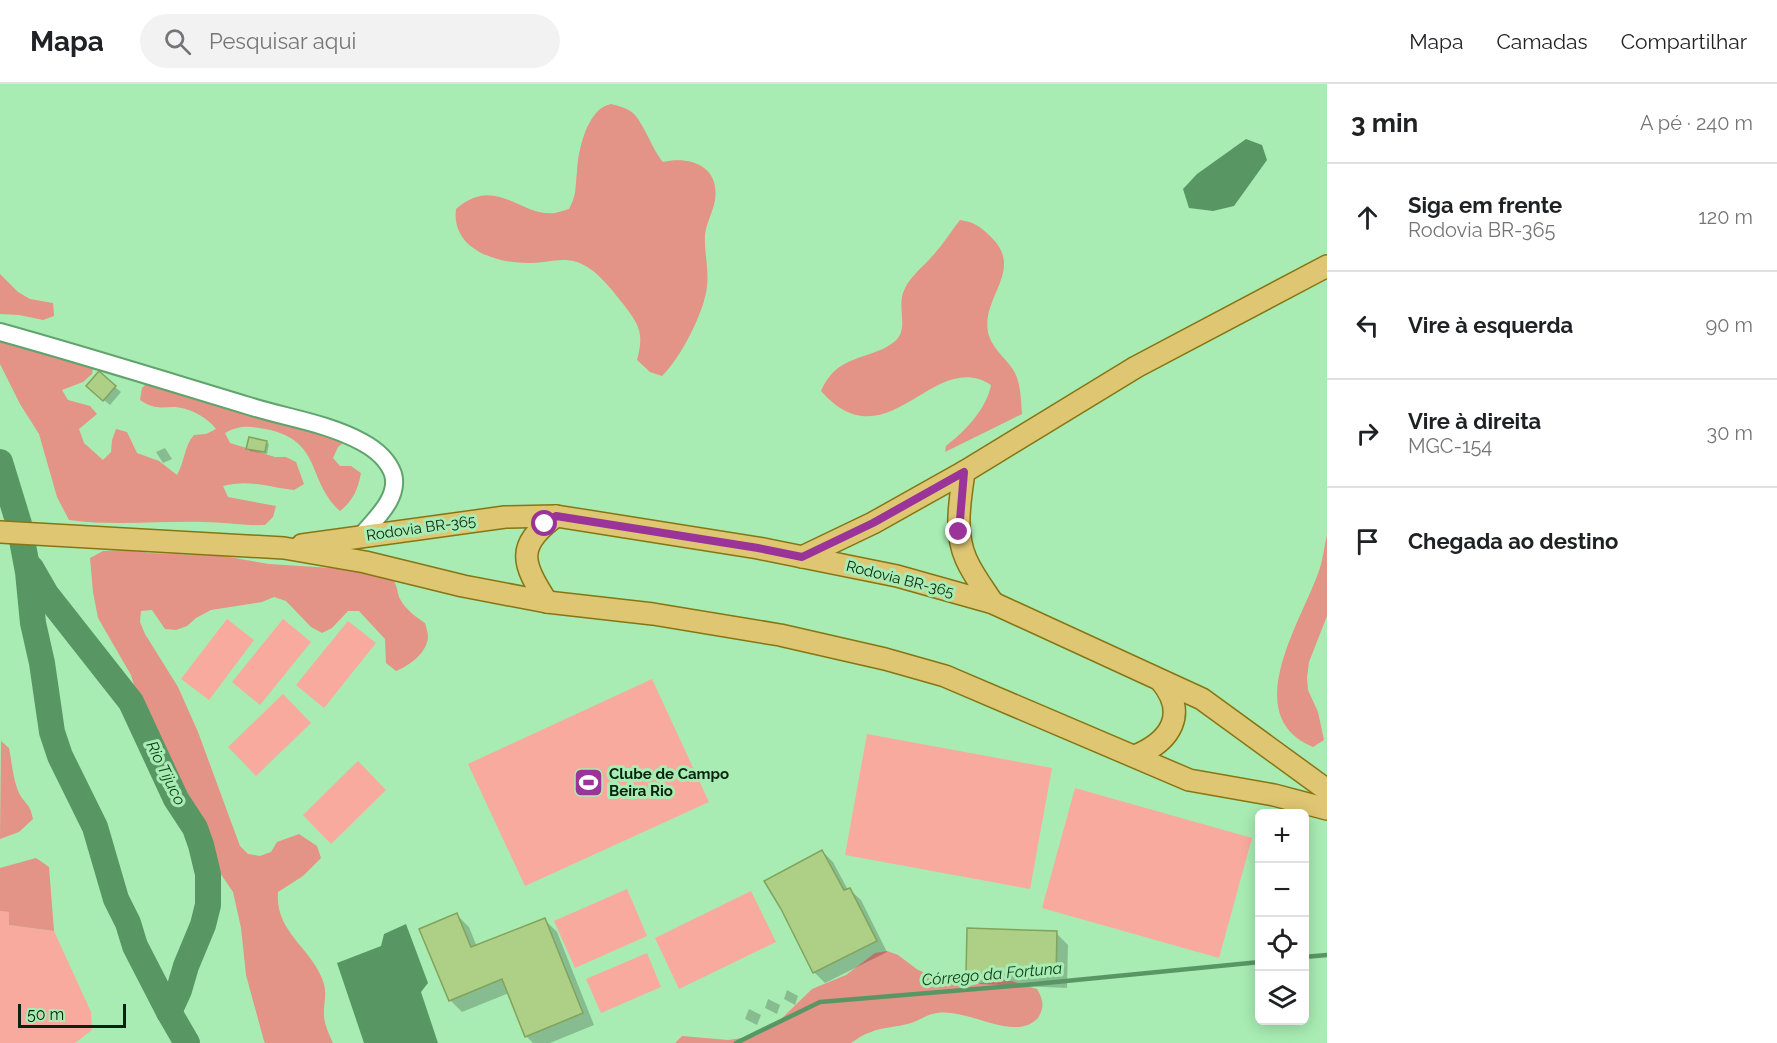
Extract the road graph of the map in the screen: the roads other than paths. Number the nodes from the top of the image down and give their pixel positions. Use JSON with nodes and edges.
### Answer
{"nodes":[{"id":1,"x":1327,"y":266,"type":"edge"},
{"id":2,"x":0,"y":332,"type":"edge"},
{"id":3,"x":964,"y":472,"type":"junction"},
{"id":4,"x":556,"y":516,"type":"junction"},
{"id":5,"x":0,"y":532,"type":"edge"},
{"id":6,"x":361,"y":536,"type":"junction"},
{"id":7,"x":284,"y":548,"type":"junction"},
{"id":8,"x":802,"y":557,"type":"junction"},
{"id":9,"x":547,"y":602,"type":"junction"},
{"id":10,"x":993,"y":603,"type":"junction"},
{"id":11,"x":1161,"y":681,"type":"junction"},
{"id":12,"x":1135,"y":756,"type":"junction"},
{"id":13,"x":1327,"y":790,"type":"edge"},
{"id":14,"x":1327,"y":809,"type":"edge"}],
"edges":[{"from":1,"to":3,"type":"main road"},
{"from":2,"to":6,"type":"street"},
{"from":3,"to":8,"type":"main road"},
{"from":3,"to":10,"type":"main road"},
{"from":4,"to":6,"type":"main road","name":"Rodovia BR-365"},
{"from":4,"to":8,"type":"main road","name":"Rodovia BR-365"},
{"from":4,"to":9,"type":"main road"},
{"from":5,"to":7,"type":"main road","name":"Rodovia BR-365"},
{"from":6,"to":7,"type":"main road","name":"Rodovia BR-365"},
{"from":7,"to":9,"type":"main road","name":"Rodovia BR-365"},
{"from":8,"to":10,"type":"main road","name":"Rodovia BR-365"},
{"from":9,"to":12,"type":"main road","name":"Rodovia BR-365"},
{"from":10,"to":11,"type":"main road","name":"Rodovia BR-365"},
{"from":11,"to":12,"type":"main road"},
{"from":11,"to":13,"type":"main road","name":"Rodovia BR-365"},
{"from":12,"to":14,"type":"main road","name":"Rodovia BR-365"}]}
